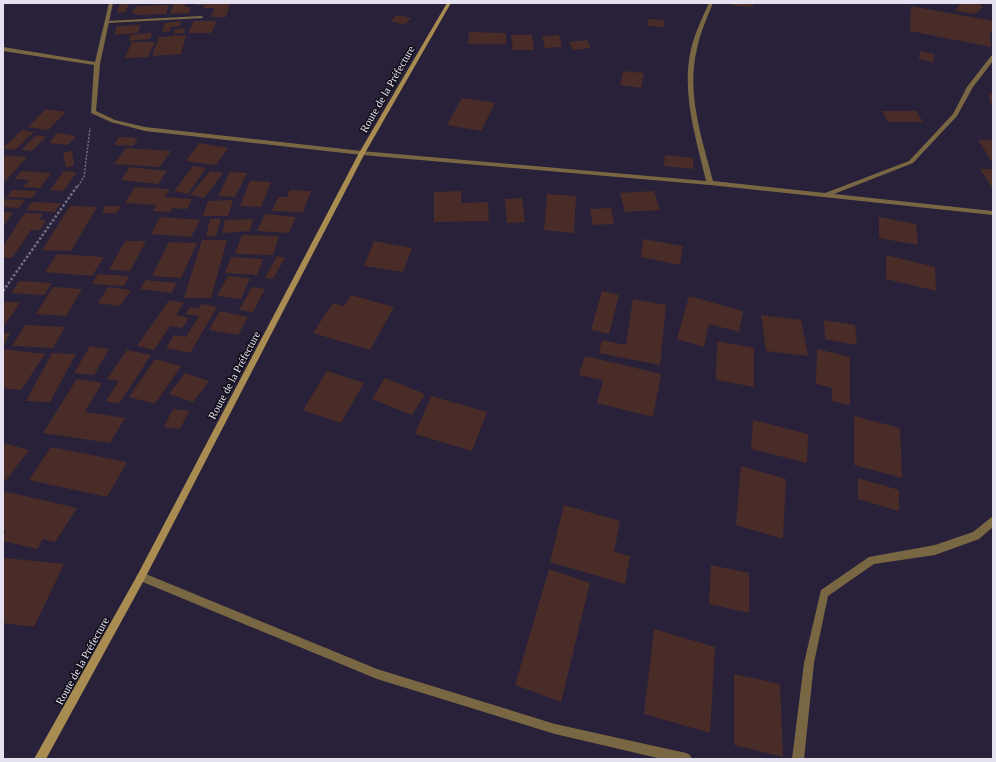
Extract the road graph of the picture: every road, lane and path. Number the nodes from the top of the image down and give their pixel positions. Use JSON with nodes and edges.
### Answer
{"nodes":[{"id":1,"x":111,"y":3,"type":"edge"},
{"id":2,"x":449,"y":3,"type":"edge"},
{"id":3,"x":712,"y":3,"type":"edge"},
{"id":4,"x":201,"y":17,"type":"dead end"},
{"id":5,"x":107,"y":22,"type":"junction"},
{"id":6,"x":3,"y":49,"type":"edge"},
{"id":7,"x":993,"y":57,"type":"edge"},
{"id":8,"x":97,"y":64,"type":"junction"},
{"id":9,"x":92,"y":112,"type":"junction"},
{"id":10,"x":362,"y":153,"type":"junction"},
{"id":11,"x":710,"y":183,"type":"junction"},
{"id":12,"x":825,"y":195,"type":"junction"},
{"id":13,"x":993,"y":213,"type":"edge"},
{"id":14,"x":3,"y":291,"type":"edge"},
{"id":15,"x":993,"y":521,"type":"edge"},
{"id":16,"x":141,"y":577,"type":"junction"},
{"id":17,"x":40,"y":759,"type":"edge"},
{"id":18,"x":686,"y":759,"type":"edge"},
{"id":19,"x":798,"y":759,"type":"edge"}],
"edges":[{"from":1,"to":5,"type":"street"},
{"from":2,"to":10,"type":"street","name":"Route de la Préfecture"},
{"from":3,"to":11,"type":"street"},
{"from":4,"to":5,"type":"street"},
{"from":5,"to":8,"type":"street"},
{"from":6,"to":8,"type":"street"},
{"from":7,"to":12,"type":"street"},
{"from":8,"to":9,"type":"street"},
{"from":9,"to":10,"type":"street"},
{"from":9,"to":14,"type":"path"},
{"from":10,"to":11,"type":"street"},
{"from":10,"to":16,"type":"street","name":"Route de la Préfecture"},
{"from":11,"to":12,"type":"street"},
{"from":12,"to":13,"type":"street"},
{"from":15,"to":19,"type":"street"},
{"from":16,"to":17,"type":"street","name":"Route de la Préfecture"},
{"from":16,"to":18,"type":"street"}]}
